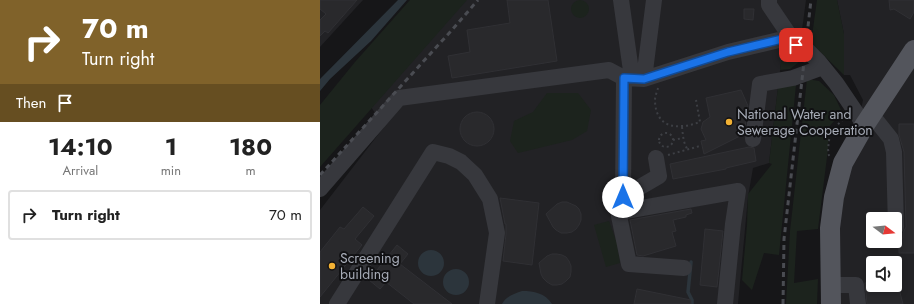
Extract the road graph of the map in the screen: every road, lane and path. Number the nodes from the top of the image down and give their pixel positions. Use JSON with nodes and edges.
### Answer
{"nodes":[{"id":1,"x":621,"y":0,"type":"edge"},
{"id":2,"x":654,"y":0,"type":"edge"},
{"id":3,"x":768,"y":2,"type":"edge"},
{"id":4,"x":796,"y":45,"type":"junction"},
{"id":5,"x":912,"y":56,"type":"edge"},
{"id":6,"x":823,"y":67,"type":"junction"},
{"id":7,"x":639,"y":77,"type":"junction"},
{"id":8,"x":696,"y":100,"type":"dead end"},
{"id":9,"x":868,"y":120,"type":"junction"},
{"id":10,"x":682,"y":126,"type":"junction"},
{"id":11,"x":683,"y":138,"type":"junction"},
{"id":12,"x":753,"y":139,"type":"dead end"},
{"id":13,"x":673,"y":140,"type":"junction"},
{"id":14,"x":700,"y":146,"type":"dead end"},
{"id":15,"x":688,"y":150,"type":"junction"},
{"id":16,"x":656,"y":158,"type":"joint"},
{"id":17,"x":320,"y":189,"type":"edge"},
{"id":18,"x":624,"y":204,"type":"junction"},
{"id":19,"x":896,"y":212,"type":"edge"},
{"id":20,"x":684,"y":268,"type":"dead end"},
{"id":21,"x":830,"y":295,"type":"edge"},
{"id":22,"x":336,"y":304,"type":"edge"},
{"id":23,"x":487,"y":304,"type":"edge"},
{"id":24,"x":725,"y":304,"type":"edge"},
{"id":25,"x":858,"y":304,"type":"edge"}],
"edges":[{"from":1,"to":7,"type":"lane"},
{"from":2,"to":7,"type":"lane"},
{"from":3,"to":4,"type":"lane"},
{"from":4,"to":6,"type":"lane"},
{"from":4,"to":7,"type":"lane"},
{"from":5,"to":9,"type":"main road"},
{"from":6,"to":9,"type":"lane"},
{"from":6,"to":12,"type":"lane"},
{"from":7,"to":10,"type":"path"},
{"from":7,"to":17,"type":"lane"},
{"from":7,"to":18,"type":"lane"},
{"from":8,"to":10,"type":"path"},
{"from":9,"to":19,"type":"lane"},
{"from":9,"to":21,"type":"main road"},
{"from":10,"to":11,"type":"path"},
{"from":11,"to":13,"type":"path"},
{"from":11,"to":15,"type":"path"},
{"from":13,"to":13,"type":"path"},
{"from":14,"to":15,"type":"path"},
{"from":15,"to":16,"type":"path"},
{"from":16,"to":18,"type":"lane"},
{"from":18,"to":20,"type":"lane"},
{"from":18,"to":24,"type":"lane"},
{"from":21,"to":25,"type":"lane"},
{"from":22,"to":23,"type":"lane"}]}
